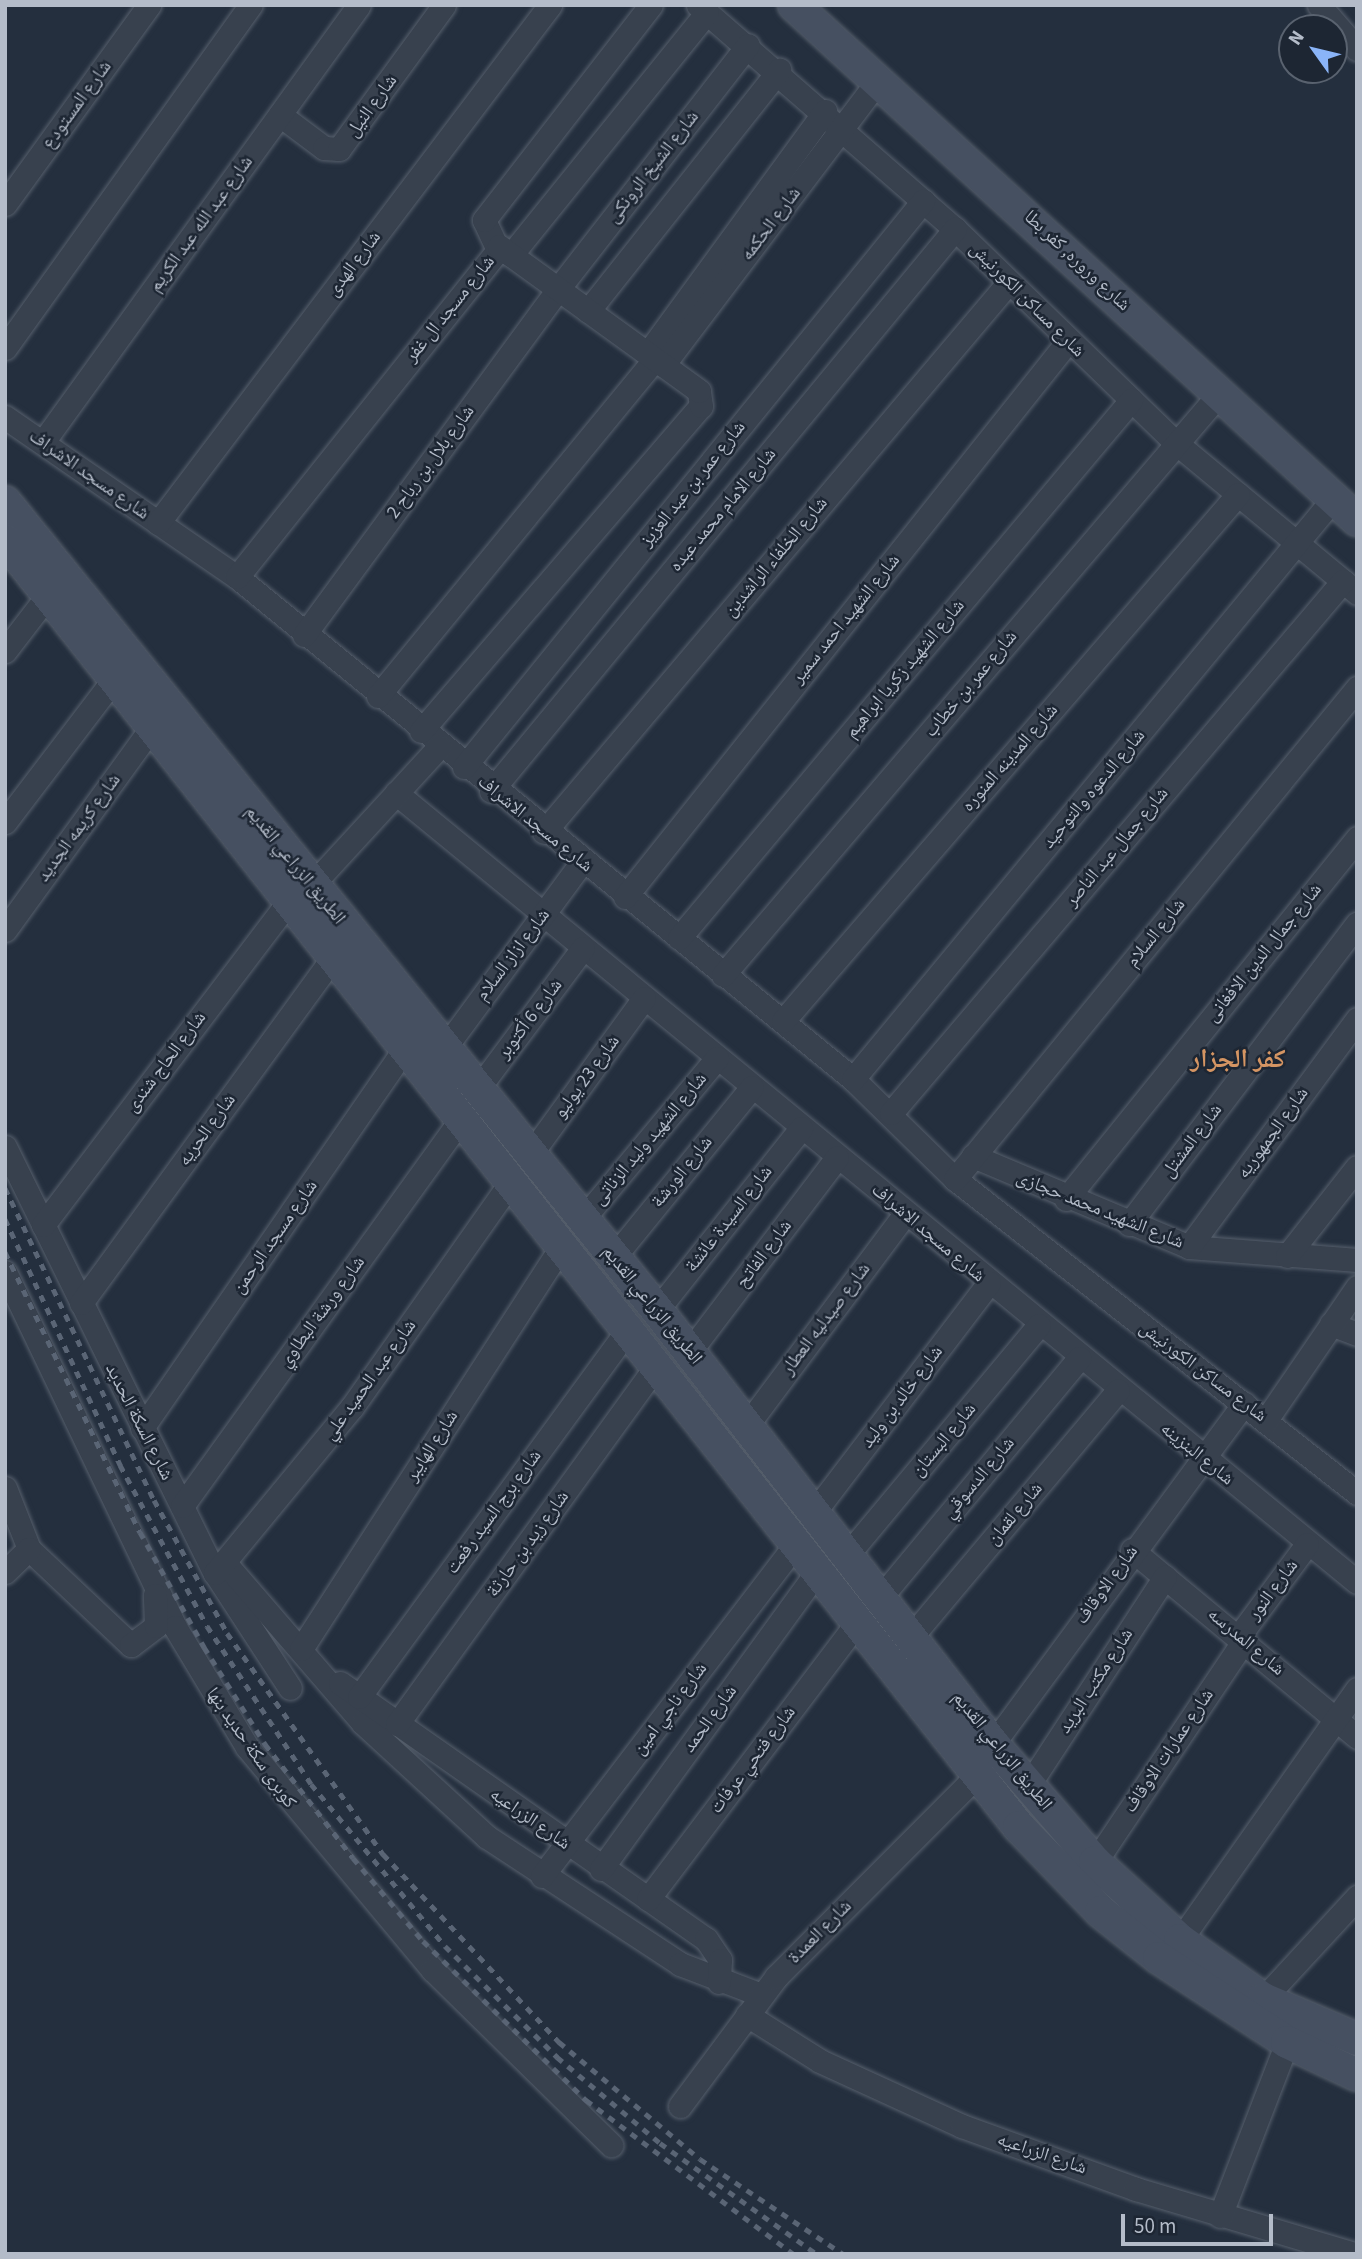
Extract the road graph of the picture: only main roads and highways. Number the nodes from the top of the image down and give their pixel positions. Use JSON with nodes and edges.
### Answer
{"nodes":[{"id":1,"x":794,"y":5,"type":"edge"},
{"id":2,"x":5,"y":502,"type":"edge"},
{"id":3,"x":1357,"y":520,"type":"edge"},
{"id":4,"x":9,"y":553,"type":"edge"},
{"id":5,"x":300,"y":893,"type":"junction"},
{"id":6,"x":470,"y":1103,"type":"junction"},
{"id":7,"x":573,"y":1231,"type":"junction"},
{"id":8,"x":1357,"y":2039,"type":"edge"},
{"id":9,"x":1357,"y":2075,"type":"edge"}],
"edges":[{"from":1,"to":3,"type":"main road","name":"شارع وروره, كفر بطا"},
{"from":2,"to":5,"type":"main road","name":"الطريق الزراعي القديم"},
{"from":4,"to":5,"type":"main road","name":"الطريق الزراعي القديم"},
{"from":5,"to":6,"type":"main road","name":"الطريق الزراعي القديم"},
{"from":5,"to":6,"type":"main road","name":"الطريق الزراعي القديم"},
{"from":6,"to":7,"type":"main road","name":"الطريق الزراعي القديم"},
{"from":7,"to":8,"type":"main road","name":"الطريق الزراعي القديم"},
{"from":7,"to":9,"type":"main road","name":"الطريق الزراعي القديم"}]}
